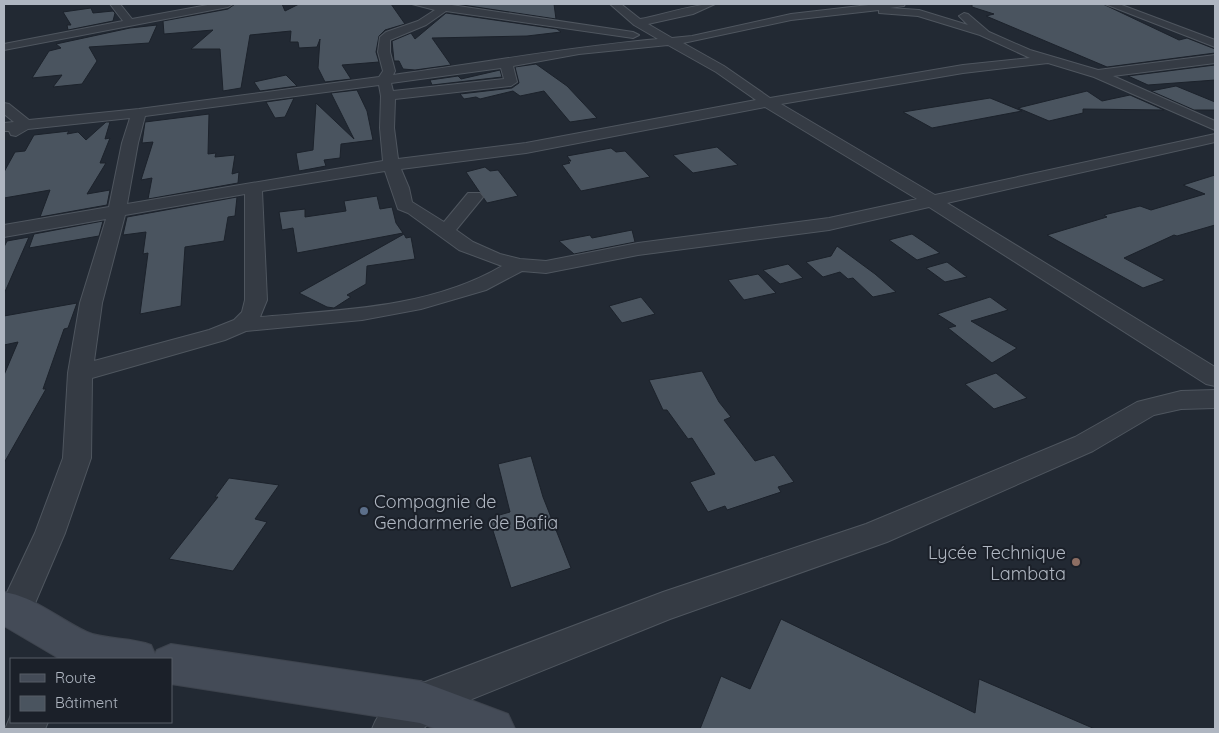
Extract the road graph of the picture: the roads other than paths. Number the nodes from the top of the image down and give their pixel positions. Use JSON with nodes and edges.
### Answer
{"nodes":[{"id":1,"x":115,"y":4,"type":"edge"},
{"id":2,"x":228,"y":4,"type":"edge"},
{"id":3,"x":417,"y":4,"type":"edge"},
{"id":4,"x":615,"y":4,"type":"edge"},
{"id":5,"x":710,"y":4,"type":"edge"},
{"id":6,"x":894,"y":4,"type":"edge"},
{"id":7,"x":1110,"y":4,"type":"edge"},
{"id":8,"x":436,"y":5,"type":"edge"},
{"id":9,"x":851,"y":10,"type":"junction"},
{"id":10,"x":919,"y":13,"type":"junction"},
{"id":11,"x":964,"y":16,"type":"dead end"},
{"id":12,"x":130,"y":22,"type":"junction"},
{"id":13,"x":638,"y":23,"type":"junction"},
{"id":14,"x":984,"y":34,"type":"junction"},
{"id":15,"x":667,"y":42,"type":"junction"},
{"id":16,"x":1215,"y":44,"type":"edge"},
{"id":17,"x":4,"y":47,"type":"edge"},
{"id":18,"x":1215,"y":59,"type":"edge"},
{"id":19,"x":1046,"y":60,"type":"junction"},
{"id":20,"x":509,"y":64,"type":"junction"},
{"id":21,"x":1098,"y":74,"type":"junction"},
{"id":22,"x":384,"y":80,"type":"junction"},
{"id":23,"x":388,"y":96,"type":"junction"},
{"id":24,"x":769,"y":103,"type":"junction"},
{"id":25,"x":4,"y":107,"type":"edge"},
{"id":26,"x":139,"y":113,"type":"junction"},
{"id":27,"x":24,"y":125,"type":"junction"},
{"id":28,"x":1215,"y":126,"type":"edge"},
{"id":29,"x":4,"y":127,"type":"edge"},
{"id":30,"x":1215,"y":138,"type":"edge"},
{"id":31,"x":4,"y":141,"type":"edge"},
{"id":32,"x":391,"y":164,"type":"junction"},
{"id":33,"x":253,"y":188,"type":"junction"},
{"id":34,"x":474,"y":197,"type":"dead end"},
{"id":35,"x":931,"y":201,"type":"junction"},
{"id":36,"x":117,"y":211,"type":"junction"},
{"id":37,"x":4,"y":231,"type":"edge"},
{"id":38,"x":446,"y":231,"type":"junction"},
{"id":39,"x":519,"y":265,"type":"junction"},
{"id":40,"x":242,"y":325,"type":"junction"},
{"id":41,"x":80,"y":373,"type":"junction"},
{"id":42,"x":1215,"y":378,"type":"edge"},
{"id":43,"x":1215,"y":399,"type":"edge"},
{"id":44,"x":9,"y":610,"type":"edge"},
{"id":45,"x":80,"y":655,"type":"edge"},
{"id":46,"x":123,"y":658,"type":"edge"},
{"id":47,"x":172,"y":664,"type":"edge"},
{"id":48,"x":407,"y":716,"type":"edge"},
{"id":49,"x":493,"y":729,"type":"edge"}],
"edges":[{"from":1,"to":12,"type":"street"},
{"from":2,"to":12,"type":"street"},
{"from":3,"to":8,"type":"street"},
{"from":4,"to":13,"type":"street"},
{"from":5,"to":13,"type":"street"},
{"from":6,"to":9,"type":"street"},
{"from":6,"to":10,"type":"street"},
{"from":7,"to":16,"type":"street"},
{"from":8,"to":15,"type":"street"},
{"from":8,"to":22,"type":"street"},
{"from":9,"to":10,"type":"street"},
{"from":9,"to":15,"type":"street"},
{"from":10,"to":14,"type":"street"},
{"from":11,"to":14,"type":"street"},
{"from":12,"to":17,"type":"street"},
{"from":13,"to":15,"type":"street"},
{"from":14,"to":19,"type":"street"},
{"from":15,"to":20,"type":"street"},
{"from":15,"to":24,"type":"street"},
{"from":18,"to":21,"type":"street"},
{"from":19,"to":21,"type":"street"},
{"from":19,"to":24,"type":"street"},
{"from":20,"to":22,"type":"street"},
{"from":20,"to":23,"type":"street"},
{"from":21,"to":28,"type":"street"},
{"from":22,"to":23,"type":"street"},
{"from":22,"to":26,"type":"street"},
{"from":23,"to":32,"type":"street"},
{"from":24,"to":32,"type":"street"},
{"from":24,"to":35,"type":"street"},
{"from":25,"to":27,"type":"street"},
{"from":26,"to":27,"type":"street"},
{"from":26,"to":36,"type":"street"},
{"from":27,"to":29,"type":"street"},
{"from":27,"to":31,"type":"street"},
{"from":30,"to":35,"type":"street"},
{"from":32,"to":33,"type":"street"},
{"from":32,"to":38,"type":"street"},
{"from":33,"to":36,"type":"street"},
{"from":33,"to":40,"type":"street"},
{"from":34,"to":38,"type":"street"},
{"from":35,"to":39,"type":"street"},
{"from":35,"to":42,"type":"street"},
{"from":36,"to":37,"type":"street"},
{"from":36,"to":41,"type":"street"},
{"from":38,"to":39,"type":"street"},
{"from":39,"to":40,"type":"street"},
{"from":40,"to":41,"type":"street"},
{"from":41,"to":44,"type":"street"},
{"from":43,"to":48,"type":"street"},
{"from":44,"to":45,"type":"main road"},
{"from":45,"to":46,"type":"main road"},
{"from":47,"to":48,"type":"main road"},
{"from":48,"to":49,"type":"main road"}]}
